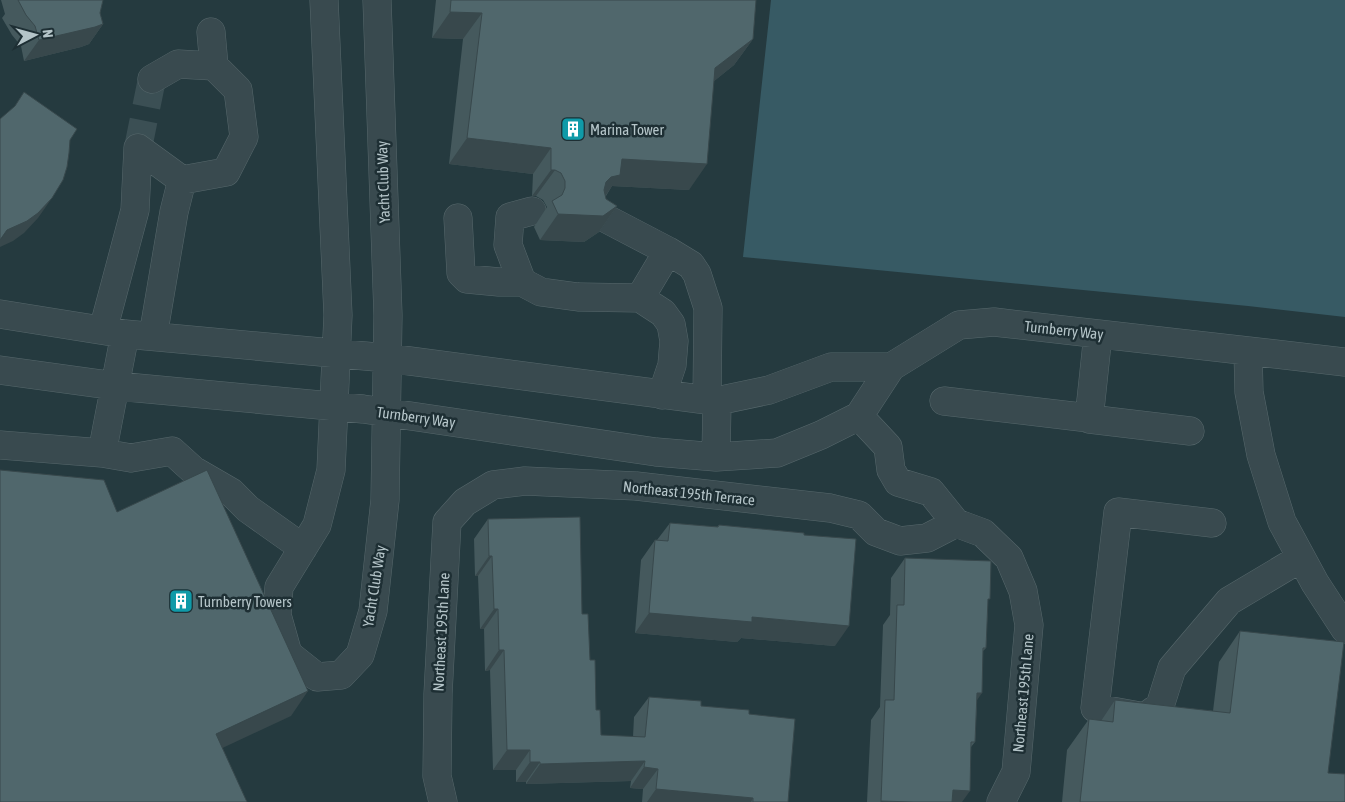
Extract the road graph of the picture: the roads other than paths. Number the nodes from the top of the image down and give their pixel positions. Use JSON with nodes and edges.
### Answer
{"nodes":[{"id":1,"x":324,"y":0,"type":"edge"},
{"id":2,"x":377,"y":0,"type":"edge"},
{"id":3,"x":211,"y":32,"type":"dead end"},
{"id":4,"x":214,"y":66,"type":"junction"},
{"id":5,"x":152,"y":79,"type":"dead end"},
{"id":6,"x":182,"y":180,"type":"junction"},
{"id":7,"x":532,"y":211,"type":"dead end"},
{"id":8,"x":601,"y":216,"type":"edge"},
{"id":9,"x":458,"y":218,"type":"dead end"},
{"id":10,"x":668,"y":251,"type":"junction"},
{"id":11,"x":522,"y":282,"type":"junction"},
{"id":12,"x":640,"y":298,"type":"junction"},
{"id":13,"x":0,"y":314,"type":"edge"},
{"id":14,"x":114,"y":332,"type":"junction"},
{"id":15,"x":1098,"y":334,"type":"junction"},
{"id":16,"x":153,"y":336,"type":"junction"},
{"id":17,"x":1248,"y":351,"type":"junction"},
{"id":18,"x":337,"y":354,"type":"junction"},
{"id":19,"x":387,"y":358,"type":"junction"},
{"id":20,"x":1345,"y":362,"type":"edge"},
{"id":21,"x":891,"y":367,"type":"junction"},
{"id":22,"x":0,"y":370,"type":"edge"},
{"id":23,"x":116,"y":386,"type":"junction"},
{"id":24,"x":662,"y":396,"type":"junction"},
{"id":25,"x":712,"y":401,"type":"junction"},
{"id":26,"x":944,"y":401,"type":"dead end"},
{"id":27,"x":334,"y":406,"type":"junction"},
{"id":28,"x":386,"y":412,"type":"junction"},
{"id":29,"x":859,"y":416,"type":"junction"},
{"id":30,"x":1089,"y":418,"type":"junction"},
{"id":31,"x":1190,"y":431,"type":"dead end"},
{"id":32,"x":0,"y":445,"type":"edge"},
{"id":33,"x":102,"y":453,"type":"junction"},
{"id":34,"x":716,"y":457,"type":"junction"},
{"id":35,"x":493,"y":485,"type":"joint"},
{"id":36,"x":956,"y":522,"type":"junction"},
{"id":37,"x":1212,"y":523,"type":"dead end"},
{"id":38,"x":303,"y":548,"type":"junction"},
{"id":39,"x":1301,"y":558,"type":"junction"},
{"id":40,"x":1345,"y":629,"type":"edge"},
{"id":41,"x":443,"y":802,"type":"edge"},
{"id":42,"x":1001,"y":802,"type":"edge"}],
"edges":[{"from":1,"to":18,"type":"street","name":"Yacht Club Way"},
{"from":2,"to":19,"type":"street","name":"Yacht Club Way"},
{"from":3,"to":4,"type":"street"},
{"from":4,"to":5,"type":"street"},
{"from":4,"to":6,"type":"street"},
{"from":6,"to":14,"type":"street"},
{"from":6,"to":16,"type":"street"},
{"from":7,"to":11,"type":"street"},
{"from":8,"to":10,"type":"street"},
{"from":9,"to":11,"type":"street"},
{"from":10,"to":12,"type":"street"},
{"from":10,"to":25,"type":"street"},
{"from":11,"to":12,"type":"street"},
{"from":12,"to":24,"type":"street"},
{"from":13,"to":14,"type":"street"},
{"from":14,"to":16,"type":"street"},
{"from":14,"to":23,"type":"street"},
{"from":15,"to":17,"type":"street","name":"Turnberry Way"},
{"from":15,"to":21,"type":"street","name":"Turnberry Way"},
{"from":15,"to":30,"type":"street"},
{"from":16,"to":18,"type":"street"},
{"from":17,"to":20,"type":"street","name":"Turnberry Way"},
{"from":17,"to":39,"type":"street"},
{"from":18,"to":19,"type":"street"},
{"from":18,"to":27,"type":"street","name":"Yacht Club Way"},
{"from":19,"to":24,"type":"street"},
{"from":19,"to":28,"type":"street","name":"Yacht Club Way"},
{"from":21,"to":25,"type":"street"},
{"from":21,"to":29,"type":"street","name":"Turnberry Way"},
{"from":22,"to":23,"type":"street","name":"Turnberry Way"},
{"from":23,"to":27,"type":"street","name":"Turnberry Way"},
{"from":23,"to":33,"type":"street"},
{"from":24,"to":25,"type":"street"},
{"from":25,"to":34,"type":"street"},
{"from":26,"to":30,"type":"street"},
{"from":27,"to":28,"type":"street","name":"Turnberry Way"},
{"from":27,"to":38,"type":"street","name":"Yacht Club Way"},
{"from":28,"to":34,"type":"street","name":"Turnberry Way"},
{"from":28,"to":38,"type":"street","name":"Yacht Club Way"},
{"from":29,"to":34,"type":"street","name":"Turnberry Way"},
{"from":29,"to":36,"type":"street","name":"Northeast 195th Lane"},
{"from":30,"to":31,"type":"street"},
{"from":32,"to":33,"type":"street"},
{"from":33,"to":38,"type":"street"},
{"from":35,"to":36,"type":"street","name":"Northeast 195th Terrace"},
{"from":35,"to":41,"type":"street","name":"Northeast 195th Lane"},
{"from":36,"to":42,"type":"street","name":"Northeast 195th Lane"},
{"from":37,"to":39,"type":"street"},
{"from":39,"to":40,"type":"street"}]}
